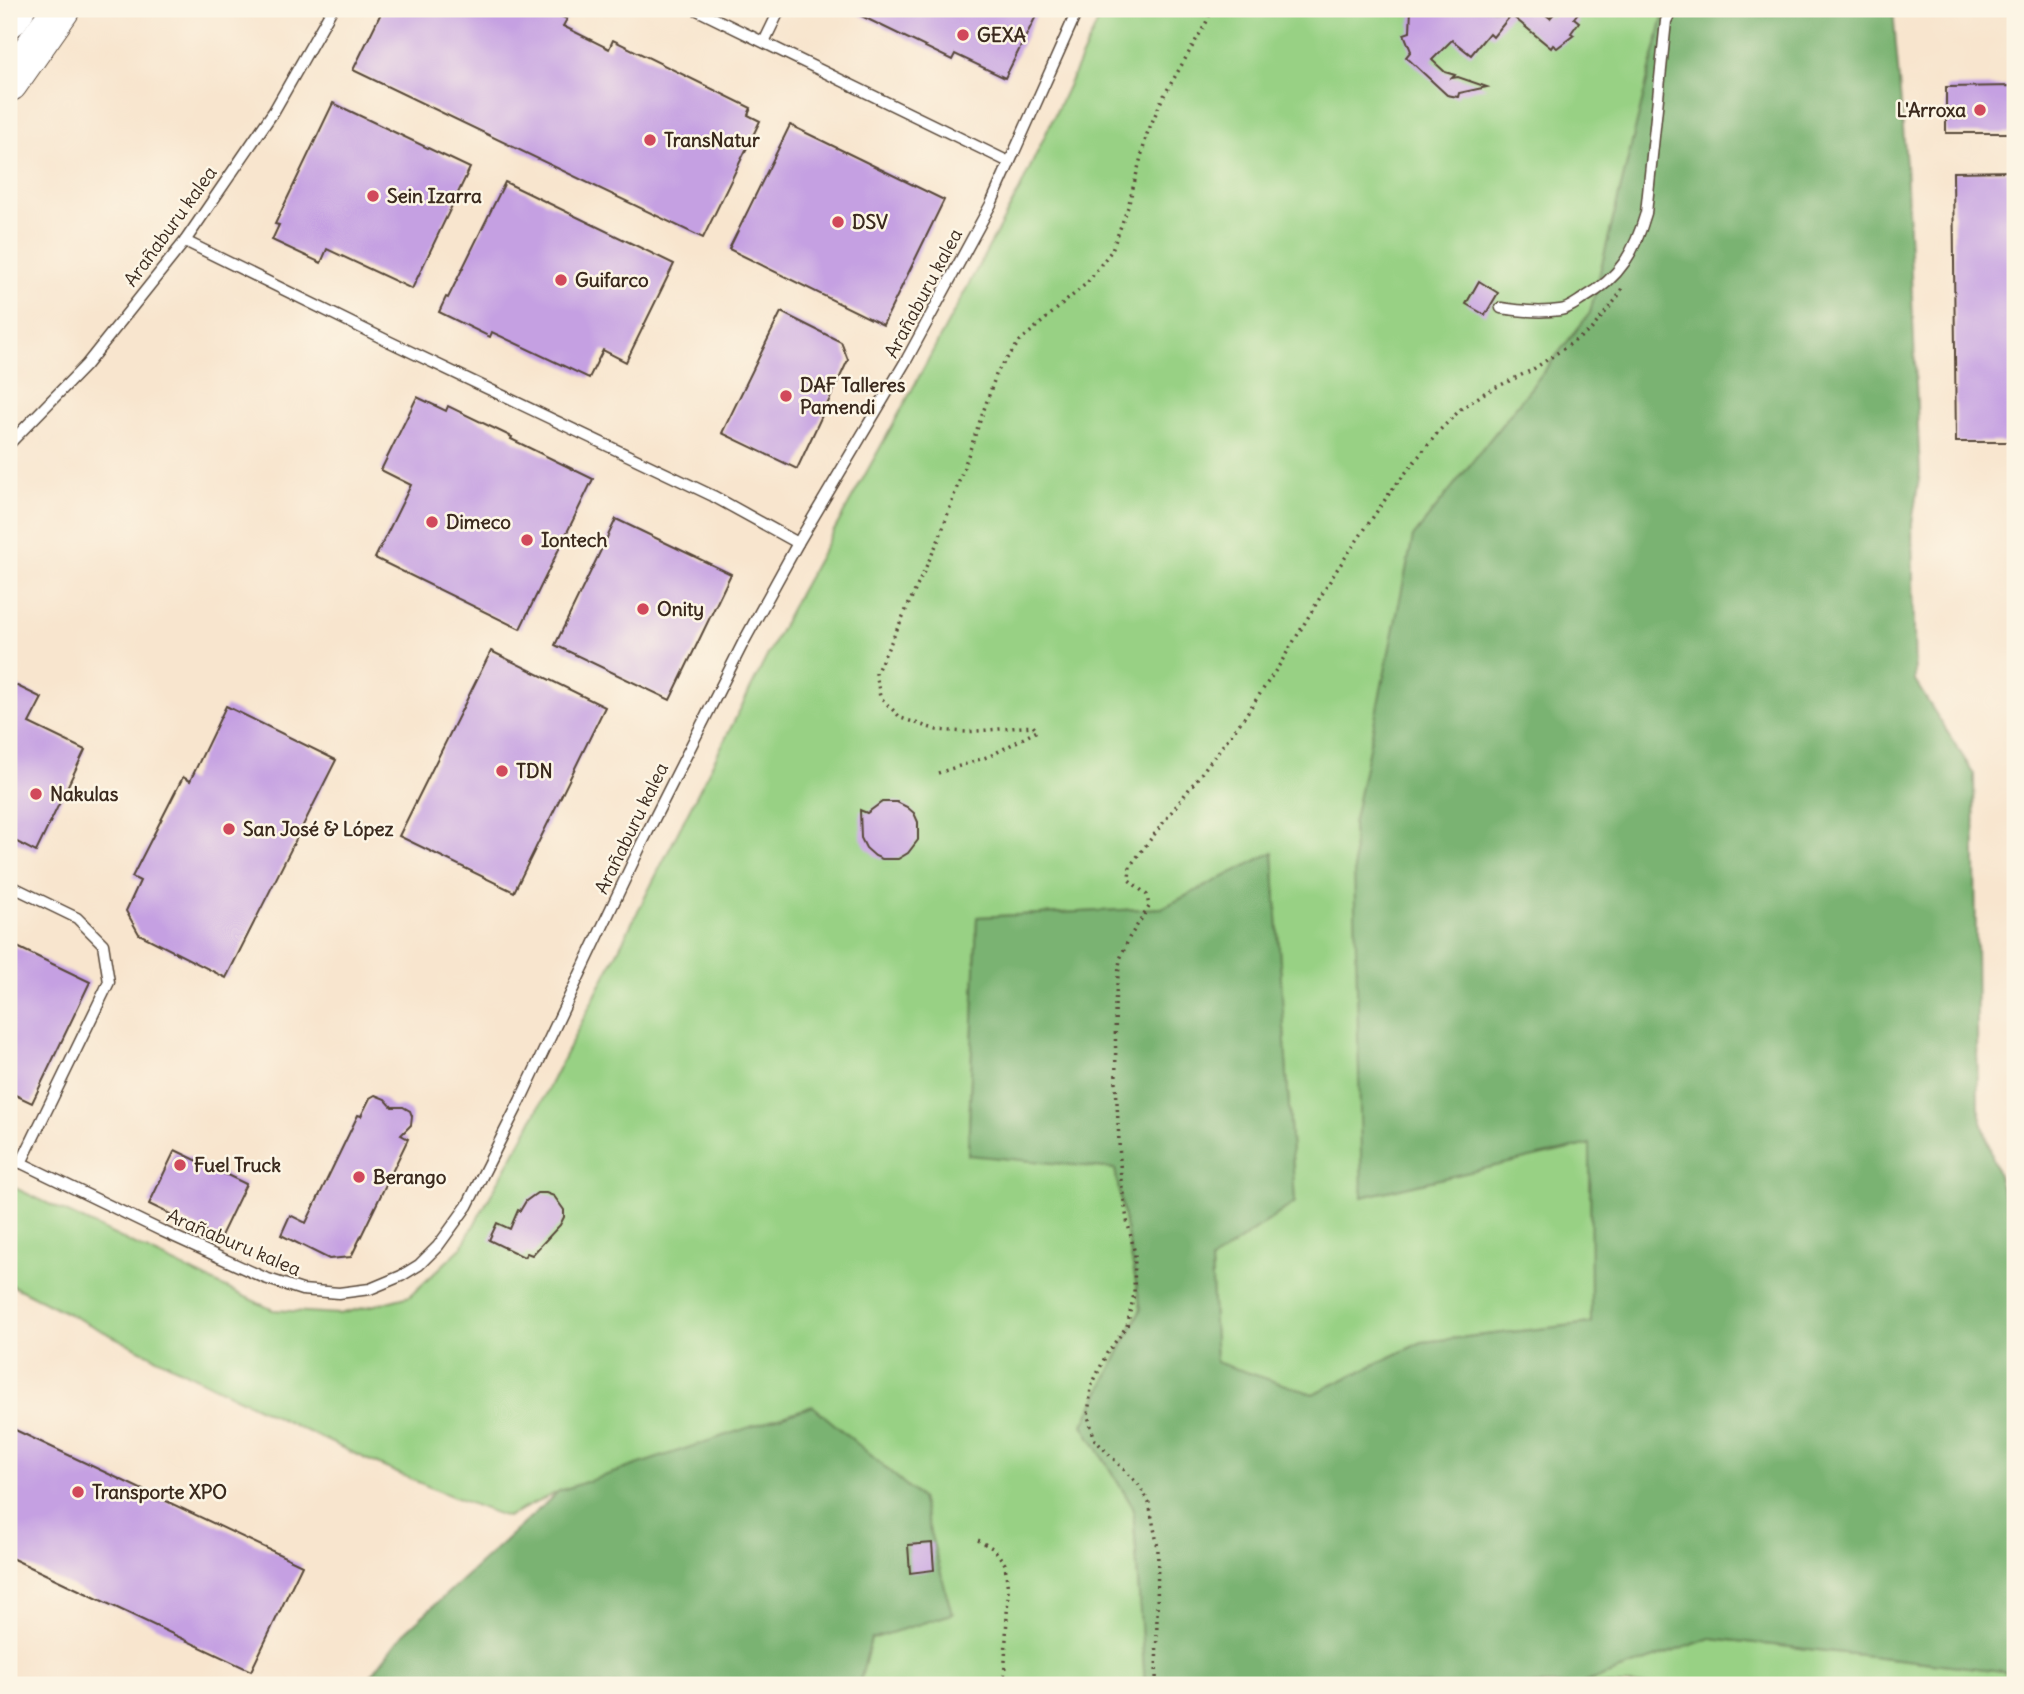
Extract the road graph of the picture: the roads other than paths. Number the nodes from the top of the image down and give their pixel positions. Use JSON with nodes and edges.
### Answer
{"nodes":[{"id":1,"x":16,"y":9,"type":"edge"},
{"id":2,"x":61,"y":9,"type":"edge"},
{"id":3,"x":332,"y":9,"type":"edge"},
{"id":4,"x":695,"y":9,"type":"edge"},
{"id":5,"x":780,"y":9,"type":"edge"},
{"id":6,"x":1078,"y":9,"type":"edge"},
{"id":7,"x":1672,"y":9,"type":"edge"},
{"id":8,"x":9,"y":19,"type":"edge"},
{"id":9,"x":764,"y":42,"type":"junction"},
{"id":10,"x":9,"y":83,"type":"edge"},
{"id":11,"x":1009,"y":162,"type":"junction"},
{"id":12,"x":185,"y":241,"type":"junction"},
{"id":13,"x":1501,"y":308,"type":"dead end"},
{"id":14,"x":9,"y":444,"type":"edge"},
{"id":15,"x":798,"y":543,"type":"junction"},
{"id":16,"x":9,"y":884,"type":"edge"},
{"id":17,"x":9,"y":1157,"type":"edge"},
{"id":18,"x":21,"y":1163,"type":"junction"}],
"edges":[{"from":1,"to":8,"type":"highway"},
{"from":2,"to":10,"type":"highway"},
{"from":3,"to":12,"type":"lane","name":"Arañaburu kalea"},
{"from":4,"to":9,"type":"lane"},
{"from":5,"to":9,"type":"lane"},
{"from":6,"to":11,"type":"lane","name":"Arañaburu kalea"},
{"from":7,"to":13,"type":"lane"},
{"from":9,"to":11,"type":"lane"},
{"from":11,"to":15,"type":"lane","name":"Arañaburu kalea"},
{"from":12,"to":14,"type":"lane","name":"Arañaburu kalea"},
{"from":12,"to":15,"type":"lane"},
{"from":15,"to":18,"type":"lane","name":"Arañaburu kalea"},
{"from":16,"to":18,"type":"lane"},
{"from":17,"to":18,"type":"lane","name":"Arañaburu kalea"}]}
